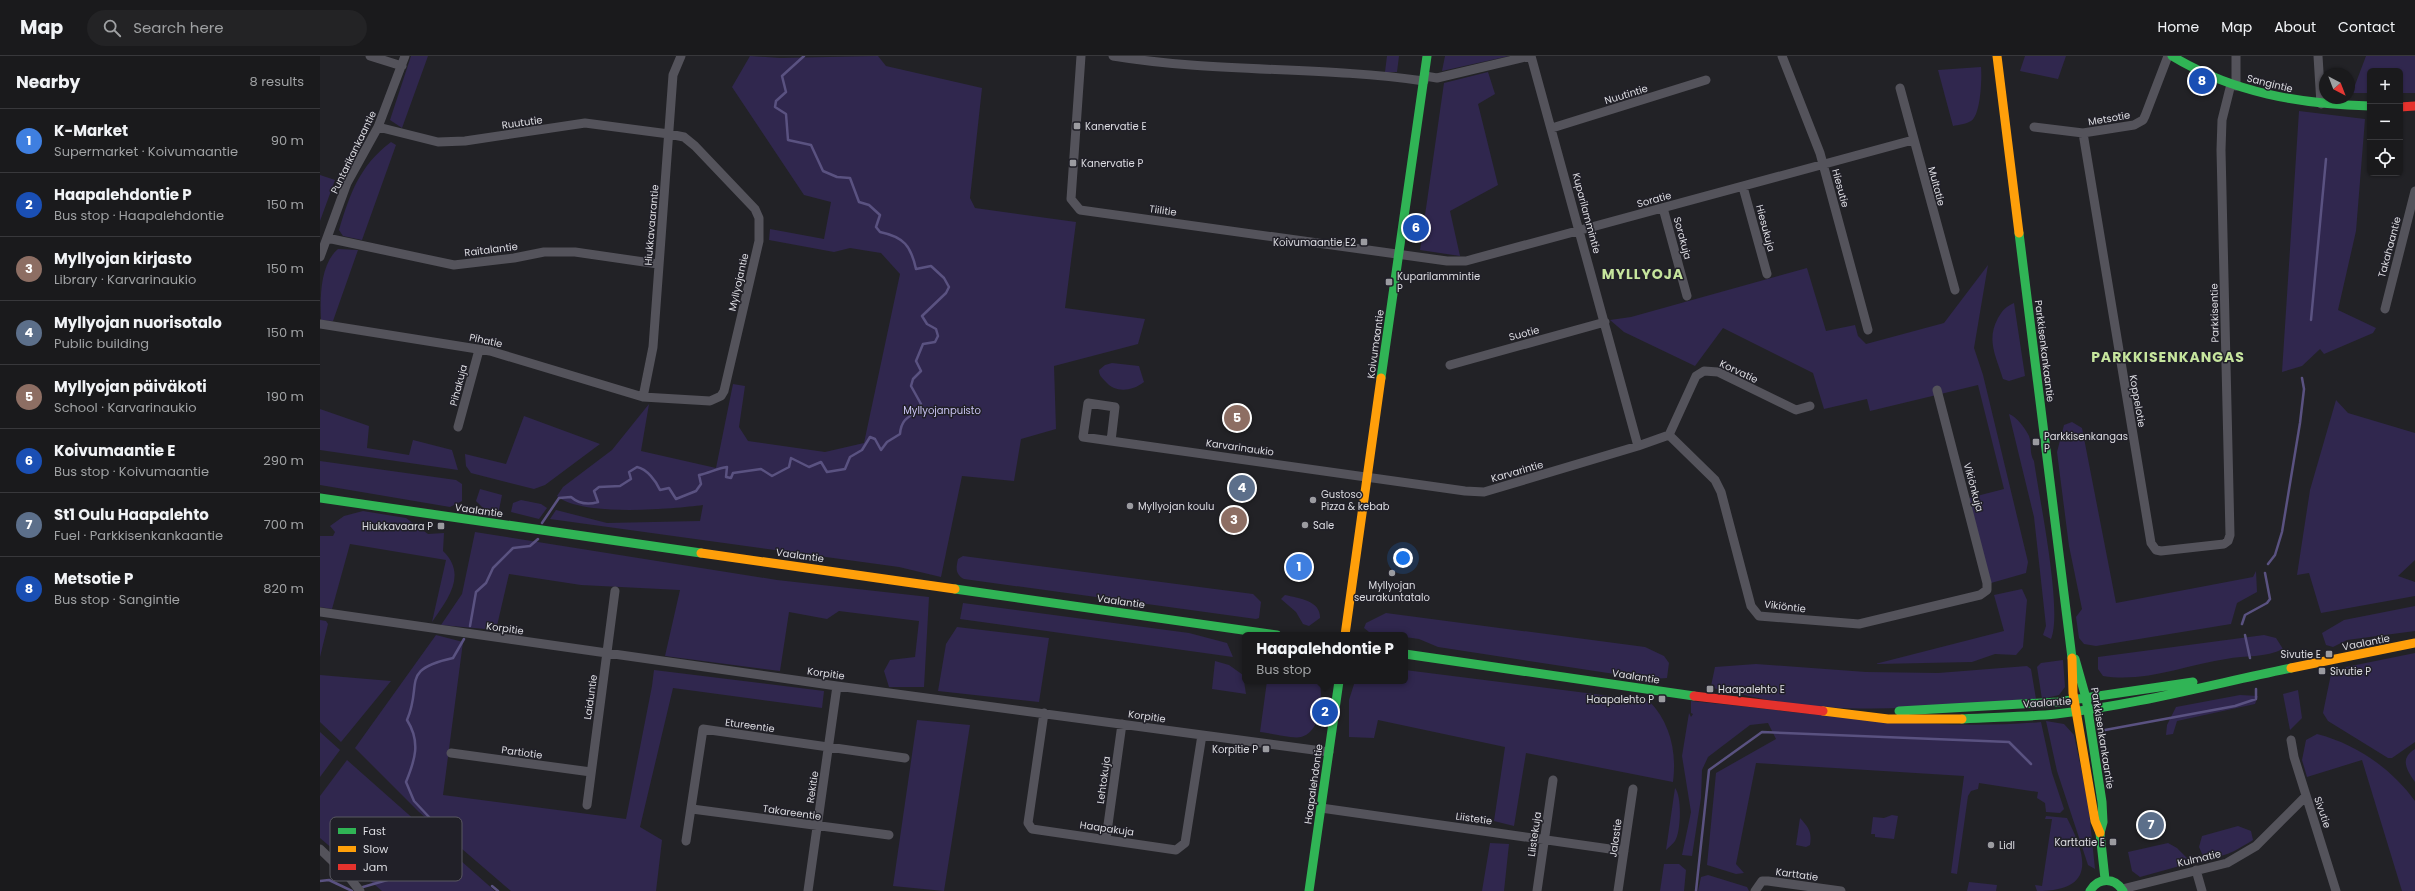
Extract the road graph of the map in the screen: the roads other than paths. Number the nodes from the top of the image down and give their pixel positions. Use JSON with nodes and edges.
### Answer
{"nodes":[{"id":1,"x":370,"y":56,"type":"edge"},
{"id":2,"x":405,"y":56,"type":"edge"},
{"id":3,"x":681,"y":56,"type":"edge"},
{"id":4,"x":1081,"y":56,"type":"edge"},
{"id":5,"x":1113,"y":56,"type":"edge"},
{"id":6,"x":1427,"y":56,"type":"edge"},
{"id":7,"x":1531,"y":56,"type":"edge"},
{"id":8,"x":1782,"y":56,"type":"edge"},
{"id":9,"x":1997,"y":56,"type":"edge"},
{"id":10,"x":2168,"y":56,"type":"edge"},
{"id":11,"x":2172,"y":56,"type":"edge"},
{"id":12,"x":2236,"y":56,"type":"edge"},
{"id":13,"x":2318,"y":56,"type":"edge"},
{"id":14,"x":402,"y":66,"type":"junction"},
{"id":15,"x":2319,"y":72,"type":"edge"},
{"id":16,"x":1424,"y":78,"type":"junction"},
{"id":17,"x":1706,"y":80,"type":"dead end"},
{"id":18,"x":2233,"y":85,"type":"junction"},
{"id":19,"x":1900,"y":88,"type":"dead end"},
{"id":20,"x":2319,"y":104,"type":"edge"},
{"id":21,"x":2321,"y":104,"type":"edge"},
{"id":22,"x":2367,"y":106,"type":"edge"},
{"id":23,"x":2415,"y":106,"type":"edge"},
{"id":24,"x":2403,"y":107,"type":"edge"},
{"id":25,"x":378,"y":127,"type":"junction"},
{"id":26,"x":2034,"y":127,"type":"dead end"},
{"id":27,"x":1552,"y":128,"type":"junction"},
{"id":28,"x":2083,"y":133,"type":"junction"},
{"id":29,"x":669,"y":134,"type":"junction"},
{"id":30,"x":1913,"y":140,"type":"junction"},
{"id":31,"x":1824,"y":166,"type":"junction"},
{"id":32,"x":1743,"y":187,"type":"junction"},
{"id":33,"x":2415,"y":191,"type":"edge"},
{"id":34,"x":1663,"y":208,"type":"junction"},
{"id":35,"x":1580,"y":230,"type":"junction"},
{"id":36,"x":327,"y":238,"type":"junction"},
{"id":37,"x":1399,"y":255,"type":"junction"},
{"id":38,"x":320,"y":257,"type":"edge"},
{"id":39,"x":658,"y":264,"type":"junction"},
{"id":40,"x":1767,"y":274,"type":"dead end"},
{"id":41,"x":1955,"y":290,"type":"dead end"},
{"id":42,"x":1687,"y":296,"type":"dead end"},
{"id":43,"x":2384,"y":308,"type":"dead end"},
{"id":44,"x":1605,"y":322,"type":"junction"},
{"id":45,"x":320,"y":324,"type":"edge"},
{"id":46,"x":1868,"y":330,"type":"dead end"},
{"id":47,"x":479,"y":350,"type":"junction"},
{"id":48,"x":1450,"y":365,"type":"dead end"},
{"id":49,"x":1937,"y":390,"type":"dead end"},
{"id":50,"x":643,"y":396,"type":"junction"},
{"id":51,"x":1810,"y":406,"type":"dead end"},
{"id":52,"x":458,"y":427,"type":"dead end"},
{"id":53,"x":1669,"y":435,"type":"junction"},
{"id":54,"x":1111,"y":441,"type":"junction"},
{"id":55,"x":1638,"y":446,"type":"junction"},
{"id":56,"x":1367,"y":476,"type":"junction"},
{"id":57,"x":320,"y":498,"type":"edge"},
{"id":58,"x":2228,"y":541,"type":"joint"},
{"id":59,"x":1986,"y":590,"type":"joint"},
{"id":60,"x":615,"y":591,"type":"dead end"},
{"id":61,"x":320,"y":612,"type":"edge"},
{"id":62,"x":1255,"y":632,"type":"edge"},
{"id":63,"x":1345,"y":632,"type":"edge"},
{"id":64,"x":2415,"y":643,"type":"edge"},
{"id":65,"x":2072,"y":649,"type":"junction"},
{"id":66,"x":607,"y":653,"type":"junction"},
{"id":67,"x":1408,"y":654,"type":"edge"},
{"id":68,"x":2227,"y":681,"type":"junction"},
{"id":69,"x":1339,"y":684,"type":"edge"},
{"id":70,"x":838,"y":686,"type":"junction"},
{"id":71,"x":2086,"y":698,"type":"junction"},
{"id":72,"x":2074,"y":700,"type":"junction"},
{"id":73,"x":2088,"y":709,"type":"junction"},
{"id":74,"x":2076,"y":711,"type":"junction"},
{"id":75,"x":1044,"y":713,"type":"junction"},
{"id":76,"x":1865,"y":715,"type":"junction"},
{"id":77,"x":1122,"y":724,"type":"junction"},
{"id":78,"x":1202,"y":735,"type":"junction"},
{"id":79,"x":2291,"y":740,"type":"dead end"},
{"id":80,"x":830,"y":748,"type":"junction"},
{"id":81,"x":1329,"y":752,"type":"junction"},
{"id":82,"x":451,"y":753,"type":"dead end"},
{"id":83,"x":905,"y":758,"type":"dead end"},
{"id":84,"x":591,"y":772,"type":"junction"},
{"id":85,"x":1553,"y":780,"type":"dead end"},
{"id":86,"x":1633,"y":789,"type":"dead end"},
{"id":87,"x":2306,"y":796,"type":"junction"},
{"id":88,"x":586,"y":805,"type":"dead end"},
{"id":89,"x":1321,"y":808,"type":"junction"},
{"id":90,"x":692,"y":809,"type":"junction"},
{"id":91,"x":817,"y":826,"type":"junction"},
{"id":92,"x":2100,"y":832,"type":"junction"},
{"id":93,"x":889,"y":835,"type":"dead end"},
{"id":94,"x":1106,"y":839,"type":"junction"},
{"id":95,"x":1544,"y":839,"type":"junction"},
{"id":96,"x":686,"y":841,"type":"dead end"},
{"id":97,"x":320,"y":849,"type":"edge"},
{"id":98,"x":1624,"y":851,"type":"junction"},
{"id":99,"x":330,"y":859,"type":"edge"},
{"id":100,"x":2196,"y":870,"type":"junction"},
{"id":101,"x":2105,"y":879,"type":"junction"},
{"id":102,"x":352,"y":881,"type":"edge"},
{"id":103,"x":2123,"y":890,"type":"edge"},
{"id":104,"x":360,"y":891,"type":"edge"},
{"id":105,"x":808,"y":891,"type":"edge"},
{"id":106,"x":1309,"y":891,"type":"edge"},
{"id":107,"x":1537,"y":891,"type":"edge"},
{"id":108,"x":1618,"y":891,"type":"edge"},
{"id":109,"x":1755,"y":891,"type":"edge"},
{"id":110,"x":1838,"y":891,"type":"edge"},
{"id":111,"x":2090,"y":891,"type":"edge"},
{"id":112,"x":2202,"y":891,"type":"edge"},
{"id":113,"x":2336,"y":891,"type":"edge"}],
"edges":[{"from":1,"to":14,"type":"street"},
{"from":2,"to":14,"type":"street","name":"Puntarikankaantie"},
{"from":3,"to":29,"type":"street","name":"Hiukkavaarantie"},
{"from":4,"to":37,"type":"street","name":"Tiilitie"},
{"from":5,"to":16,"type":"street"},
{"from":6,"to":16,"type":"street","name":"Koivumaantie"},
{"from":7,"to":16,"type":"street"},
{"from":7,"to":27,"type":"street","name":"Kuparilammintie"},
{"from":8,"to":31,"type":"street","name":"Hiesutie"},
{"from":9,"to":65,"type":"street","name":"Parkkisenkankaantie"},
{"from":10,"to":28,"type":"street","name":"Metsotie"},
{"from":11,"to":18,"type":"street","name":"Sangintie"},
{"from":12,"to":18,"type":"street","name":"Parkkisentie"},
{"from":13,"to":15,"type":"street"},
{"from":14,"to":25,"type":"street","name":"Puntarikankaantie"},
{"from":16,"to":37,"type":"street","name":"Koivumaantie"},
{"from":17,"to":27,"type":"street","name":"Nuutintie"},
{"from":18,"to":20,"type":"street","name":"Sangintie"},
{"from":18,"to":58,"type":"street","name":"Parkkisentie"},
{"from":19,"to":30,"type":"street","name":"Multatie"},
{"from":21,"to":22,"type":"street","name":"Sangintie"},
{"from":23,"to":24,"type":"street"},
{"from":25,"to":29,"type":"street","name":"Ruututie"},
{"from":25,"to":36,"type":"street","name":"Puntarikankaantie"},
{"from":26,"to":28,"type":"street","name":"Metsotie"},
{"from":27,"to":35,"type":"street","name":"Kuparilammintie"},
{"from":28,"to":58,"type":"street","name":"Koppelotie"},
{"from":29,"to":39,"type":"street","name":"Hiukkavaarantie"},
{"from":29,"to":50,"type":"street","name":"Myllyojantie"},
{"from":30,"to":31,"type":"street","name":"Soratie"},
{"from":30,"to":41,"type":"street","name":"Multatie"},
{"from":31,"to":32,"type":"street","name":"Soratie"},
{"from":31,"to":46,"type":"street","name":"Hiesutie"},
{"from":32,"to":34,"type":"street","name":"Soratie"},
{"from":32,"to":40,"type":"street","name":"Hiesukuja"},
{"from":33,"to":43,"type":"street","name":"Takahaantie"},
{"from":34,"to":35,"type":"street","name":"Soratie"},
{"from":34,"to":42,"type":"street","name":"Sorakuja"},
{"from":35,"to":37,"type":"street","name":"Soratie"},
{"from":35,"to":44,"type":"street","name":"Kuparilammintie"},
{"from":36,"to":38,"type":"street","name":"Puntarikankaantie"},
{"from":36,"to":39,"type":"street","name":"Raitalantie"},
{"from":37,"to":56,"type":"street","name":"Koivumaantie"},
{"from":39,"to":50,"type":"street","name":"Hiukkavaarantie"},
{"from":44,"to":48,"type":"street","name":"Suotie"},
{"from":44,"to":55,"type":"street","name":"Kuparilammintie"},
{"from":45,"to":47,"type":"street","name":"Pihatie"},
{"from":47,"to":50,"type":"street","name":"Pihatie"},
{"from":47,"to":52,"type":"street","name":"Pihakuja"},
{"from":49,"to":59,"type":"street","name":"Vikiönkuja"},
{"from":51,"to":53,"type":"street","name":"Korvatie"},
{"from":53,"to":55,"type":"street","name":"Karvarintie"},
{"from":53,"to":59,"type":"street","name":"Vikiöntie"},
{"from":54,"to":54,"type":"street","name":"Karvarinaukio"},
{"from":54,"to":56,"type":"street","name":"Karvarinaukio"},
{"from":55,"to":56,"type":"street","name":"Karvarintie"},
{"from":56,"to":63,"type":"street","name":"Koivumaantie"},
{"from":57,"to":62,"type":"street","name":"Vaalantie"},
{"from":60,"to":66,"type":"street","name":"Laiduntie"},
{"from":61,"to":66,"type":"street","name":"Korpitie"},
{"from":64,"to":68,"type":"street","name":"Vaalantie"},
{"from":65,"to":71,"type":"street","name":"Parkkisenkankaantie"},
{"from":65,"to":72,"type":"street","name":"Parkkisenkankaantie"},
{"from":66,"to":70,"type":"street","name":"Korpitie"},
{"from":66,"to":84,"type":"street","name":"Laiduntie"},
{"from":67,"to":76,"type":"street","name":"Vaalantie"},
{"from":68,"to":71,"type":"street","name":"Vaalantie"},
{"from":68,"to":73,"type":"street","name":"Vaalantie"},
{"from":69,"to":81,"type":"street","name":"Haapalehdontie"},
{"from":70,"to":75,"type":"street","name":"Korpitie"},
{"from":70,"to":80,"type":"street","name":"Rekitie"},
{"from":71,"to":72,"type":"street","name":"Vaalantie"},
{"from":71,"to":73,"type":"street","name":"Parkkisenkankaantie"},
{"from":72,"to":74,"type":"street","name":"Parkkisenkankaantie"},
{"from":72,"to":76,"type":"street","name":"Vaalantie"},
{"from":73,"to":74,"type":"street","name":"Vaalantie"},
{"from":73,"to":92,"type":"street","name":"Parkkisenkankaantie"},
{"from":74,"to":76,"type":"street","name":"Vaalantie"},
{"from":74,"to":92,"type":"street","name":"Parkkisenkankaantie"},
{"from":75,"to":77,"type":"street","name":"Korpitie"},
{"from":75,"to":94,"type":"street","name":"Haapakuja"},
{"from":77,"to":78,"type":"street","name":"Korpitie"},
{"from":77,"to":94,"type":"street","name":"Lehtokuja"},
{"from":78,"to":81,"type":"street","name":"Korpitie"},
{"from":78,"to":94,"type":"street","name":"Haapakuja"},
{"from":79,"to":87,"type":"street","name":"Sivutie"},
{"from":80,"to":83,"type":"street","name":"Etureentie"},
{"from":80,"to":90,"type":"street","name":"Etureentie"},
{"from":80,"to":91,"type":"street","name":"Rekitie"},
{"from":81,"to":89,"type":"street","name":"Haapalehdontie"},
{"from":82,"to":84,"type":"street","name":"Partiotie"},
{"from":84,"to":88,"type":"street","name":"Laiduntie"},
{"from":85,"to":95,"type":"street","name":"Liistekuja"},
{"from":86,"to":98,"type":"street","name":"Jalastie"},
{"from":87,"to":100,"type":"street","name":"Kulmatie"},
{"from":87,"to":113,"type":"street","name":"Sivutie"},
{"from":89,"to":95,"type":"street","name":"Liistetie"},
{"from":89,"to":106,"type":"street","name":"Haapalehdontie"},
{"from":90,"to":91,"type":"street","name":"Takareentie"},
{"from":90,"to":96,"type":"street","name":"Etureentie"},
{"from":91,"to":93,"type":"street","name":"Takareentie"},
{"from":91,"to":105,"type":"street","name":"Rekitie"},
{"from":92,"to":101,"type":"street","name":"Parkkisenkankaantie"},
{"from":95,"to":98,"type":"street","name":"Liistetie"},
{"from":95,"to":107,"type":"street","name":"Liistekuja"},
{"from":97,"to":99,"type":"street"},
{"from":98,"to":108,"type":"street","name":"Jalastie"},
{"from":100,"to":103,"type":"street","name":"Kulmatie"},
{"from":100,"to":112,"type":"street"},
{"from":101,"to":103,"type":"street"},
{"from":101,"to":111,"type":"street"},
{"from":102,"to":104,"type":"street"},
{"from":109,"to":110,"type":"street","name":"Karttatie"}]}
